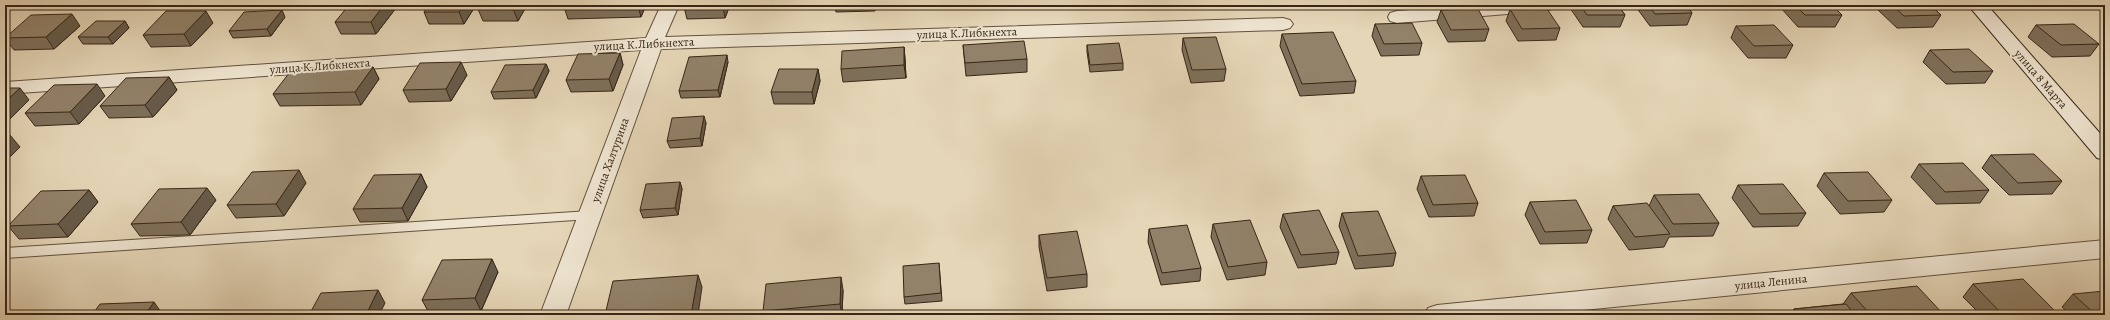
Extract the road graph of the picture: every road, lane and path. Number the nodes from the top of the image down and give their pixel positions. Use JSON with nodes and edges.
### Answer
{"nodes":[{"id":1,"x":670,"y":5,"type":"edge"},
{"id":2,"x":1545,"y":5,"type":"edge"},
{"id":3,"x":1977,"y":5,"type":"edge"},
{"id":4,"x":1526,"y":6,"type":"edge"},
{"id":5,"x":1397,"y":16,"type":"dead end"},
{"id":6,"x":1283,"y":24,"type":"dead end"},
{"id":7,"x":653,"y":43,"type":"junction"},
{"id":8,"x":5,"y":88,"type":"edge"},
{"id":9,"x":2105,"y":153,"type":"edge"},
{"id":10,"x":590,"y":215,"type":"junction"},
{"id":11,"x":2105,"y":249,"type":"edge"},
{"id":12,"x":5,"y":253,"type":"edge"},
{"id":13,"x":553,"y":315,"type":"edge"},
{"id":14,"x":1437,"y":315,"type":"edge"}],
"edges":[{"from":1,"to":7,"type":"street","name":"улица Халтурина"},
{"from":2,"to":4,"type":"street"},
{"from":3,"to":9,"type":"street","name":"улица 8 Марта"},
{"from":4,"to":5,"type":"street"},
{"from":6,"to":7,"type":"street","name":"улица К.Либкнехта"},
{"from":7,"to":8,"type":"street","name":"улица К.Либкнехта"},
{"from":7,"to":10,"type":"street","name":"улица Халтурина"},
{"from":10,"to":12,"type":"lane"},
{"from":10,"to":13,"type":"street","name":"улица Халтурина"},
{"from":11,"to":14,"type":"street","name":"улица Ленина"}]}
